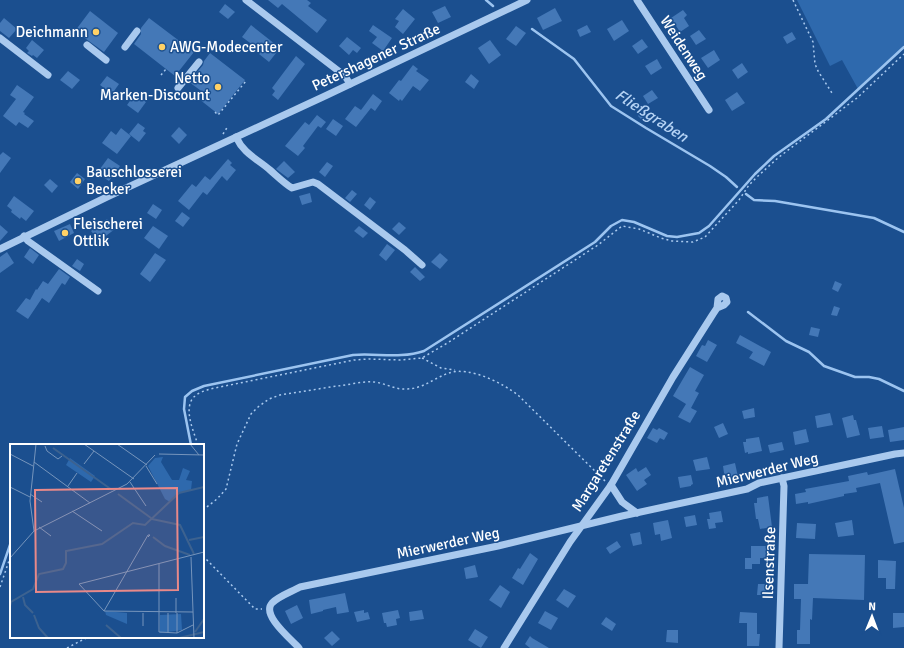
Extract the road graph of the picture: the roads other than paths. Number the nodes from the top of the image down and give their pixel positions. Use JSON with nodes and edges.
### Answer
{"nodes":[{"id":1,"x":246,"y":0,"type":"edge"},
{"id":2,"x":527,"y":0,"type":"edge"},
{"id":3,"x":637,"y":0,"type":"edge"},
{"id":4,"x":137,"y":31,"type":"dead end"},
{"id":5,"x":0,"y":38,"type":"edge"},
{"id":6,"x":87,"y":45,"type":"dead end"},
{"id":7,"x":125,"y":47,"type":"dead end"},
{"id":8,"x":106,"y":60,"type":"dead end"},
{"id":9,"x":199,"y":62,"type":"dead end"},
{"id":10,"x":48,"y":75,"type":"dead end"},
{"id":11,"x":350,"y":84,"type":"junction"},
{"id":12,"x":178,"y":88,"type":"dead end"},
{"id":13,"x":709,"y":110,"type":"dead end"},
{"id":14,"x":236,"y":137,"type":"junction"},
{"id":15,"x":24,"y":236,"type":"junction"},
{"id":16,"x":0,"y":249,"type":"edge"},
{"id":17,"x":422,"y":265,"type":"dead end"},
{"id":18,"x":98,"y":292,"type":"dead end"},
{"id":19,"x":717,"y":308,"type":"dead end"},
{"id":20,"x":904,"y":454,"type":"edge"},
{"id":21,"x":782,"y":478,"type":"junction"},
{"id":22,"x":611,"y":485,"type":"junction"},
{"id":23,"x":637,"y":513,"type":"junction"},
{"id":24,"x":582,"y":525,"type":"junction"},
{"id":25,"x":299,"y":648,"type":"edge"},
{"id":26,"x":504,"y":648,"type":"edge"},
{"id":27,"x":779,"y":648,"type":"edge"}],
"edges":[{"from":1,"to":11,"type":"street"},
{"from":2,"to":11,"type":"street","name":"Petershagener Straße"},
{"from":3,"to":13,"type":"street","name":"Weidenweg"},
{"from":4,"to":7,"type":"street"},
{"from":5,"to":10,"type":"street"},
{"from":6,"to":8,"type":"street"},
{"from":9,"to":12,"type":"street"},
{"from":11,"to":14,"type":"street","name":"Petershagener Straße"},
{"from":14,"to":15,"type":"street","name":"Petershagener Straße"},
{"from":14,"to":17,"type":"street"},
{"from":15,"to":16,"type":"street","name":"Petershagener Straße"},
{"from":15,"to":18,"type":"street"},
{"from":19,"to":22,"type":"street","name":"Margaretenstraße"},
{"from":20,"to":21,"type":"street","name":"Mierwerder Weg"},
{"from":21,"to":23,"type":"street","name":"Mierwerder Weg"},
{"from":21,"to":27,"type":"street","name":"Ilsenstraße"},
{"from":22,"to":23,"type":"street"},
{"from":22,"to":24,"type":"street","name":"Margaretenstraße"},
{"from":23,"to":24,"type":"street","name":"Mierwerder Weg"},
{"from":24,"to":25,"type":"street","name":"Mierwerder Weg"},
{"from":24,"to":26,"type":"street","name":"Margaretenstraße"}]}
